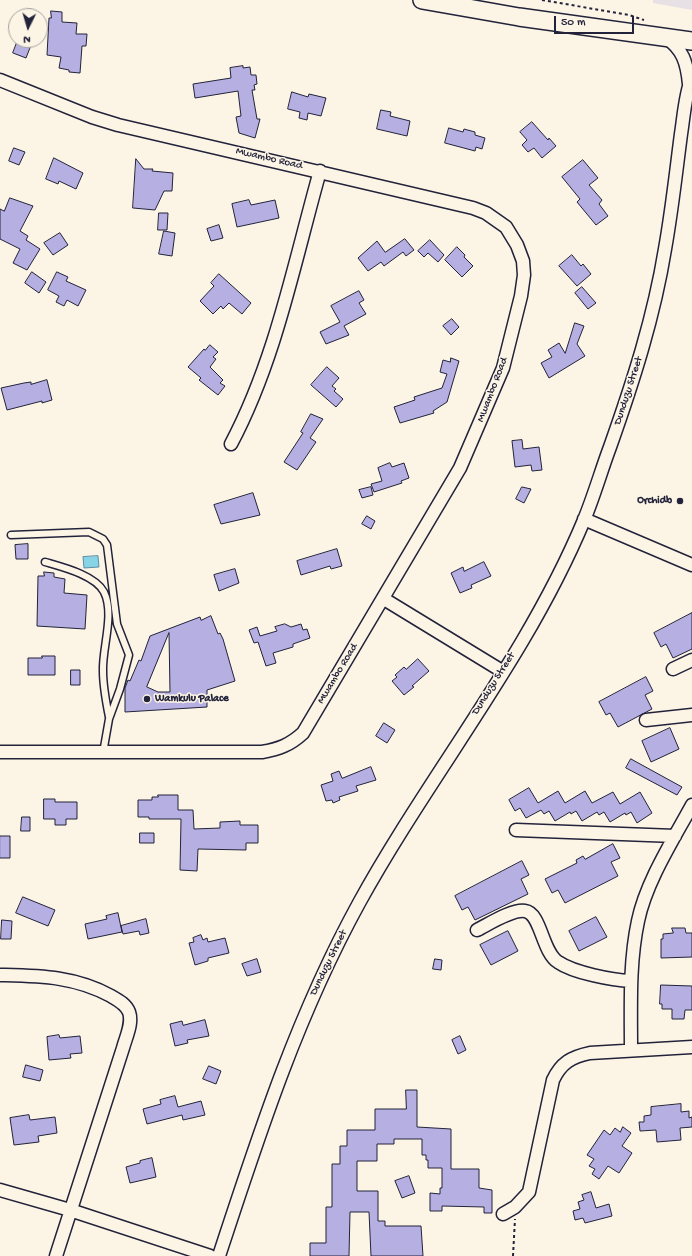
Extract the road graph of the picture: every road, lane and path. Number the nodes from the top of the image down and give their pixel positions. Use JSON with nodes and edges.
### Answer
{"nodes":[{"id":1,"x":422,"y":0,"type":"edge"},
{"id":2,"x":665,"y":37,"type":"junction"},
{"id":3,"x":692,"y":41,"type":"edge"},
{"id":4,"x":0,"y":80,"type":"edge"},
{"id":5,"x":691,"y":80,"type":"edge"},
{"id":6,"x":320,"y":171,"type":"junction"},
{"id":7,"x":231,"y":444,"type":"dead end"},
{"id":8,"x":584,"y":519,"type":"junction"},
{"id":9,"x":11,"y":535,"type":"dead end"},
{"id":10,"x":45,"y":562,"type":"dead end"},
{"id":11,"x":692,"y":565,"type":"edge"},
{"id":12,"x":384,"y":598,"type":"junction"},
{"id":13,"x":692,"y":660,"type":"edge"},
{"id":14,"x":673,"y":670,"type":"dead end"},
{"id":15,"x":502,"y":671,"type":"junction"},
{"id":16,"x":692,"y":715,"type":"edge"},
{"id":17,"x":109,"y":719,"type":"junction"},
{"id":18,"x":646,"y":720,"type":"dead end"},
{"id":19,"x":0,"y":752,"type":"edge"},
{"id":20,"x":103,"y":753,"type":"junction"},
{"id":21,"x":692,"y":805,"type":"edge"},
{"id":22,"x":516,"y":830,"type":"dead end"},
{"id":23,"x":675,"y":836,"type":"junction"},
{"id":24,"x":477,"y":930,"type":"dead end"},
{"id":25,"x":0,"y":975,"type":"edge"},
{"id":26,"x":631,"y":981,"type":"junction"},
{"id":27,"x":692,"y":1047,"type":"edge"},
{"id":28,"x":631,"y":1050,"type":"junction"},
{"id":29,"x":0,"y":1190,"type":"edge"},
{"id":30,"x":515,"y":1207,"type":"junction"},
{"id":31,"x":70,"y":1210,"type":"junction"},
{"id":32,"x":502,"y":1214,"type":"dead end"},
{"id":33,"x":56,"y":1256,"type":"edge"},
{"id":34,"x":210,"y":1256,"type":"edge"},
{"id":35,"x":220,"y":1256,"type":"edge"},
{"id":36,"x":513,"y":1256,"type":"edge"}],
"edges":[{"from":1,"to":2,"type":"main road"},
{"from":2,"to":3,"type":"main road"},
{"from":2,"to":5,"type":"street","name":"Dunduzu Street"},
{"from":4,"to":6,"type":"street","name":"Mwambo Road"},
{"from":5,"to":8,"type":"street","name":"Dunduzu Street"},
{"from":6,"to":7,"type":"street"},
{"from":6,"to":12,"type":"street","name":"Mwambo Road"},
{"from":8,"to":11,"type":"street"},
{"from":8,"to":15,"type":"street","name":"Dunduzu Street"},
{"from":9,"to":17,"type":"lane"},
{"from":10,"to":17,"type":"lane"},
{"from":12,"to":15,"type":"street"},
{"from":12,"to":20,"type":"street","name":"Mwambo Road"},
{"from":13,"to":14,"type":"street"},
{"from":15,"to":35,"type":"street","name":"Dunduzu Street"},
{"from":16,"to":18,"type":"street"},
{"from":17,"to":20,"type":"lane"},
{"from":19,"to":20,"type":"street","name":"Mwambo Road"},
{"from":21,"to":23,"type":"street"},
{"from":22,"to":23,"type":"street"},
{"from":23,"to":26,"type":"street"},
{"from":24,"to":26,"type":"street"},
{"from":25,"to":31,"type":"street"},
{"from":26,"to":28,"type":"street"},
{"from":27,"to":28,"type":"street"},
{"from":28,"to":30,"type":"street"},
{"from":29,"to":31,"type":"street"},
{"from":30,"to":32,"type":"street"},
{"from":30,"to":36,"type":"path"},
{"from":31,"to":33,"type":"street"},
{"from":31,"to":34,"type":"street"}]}
